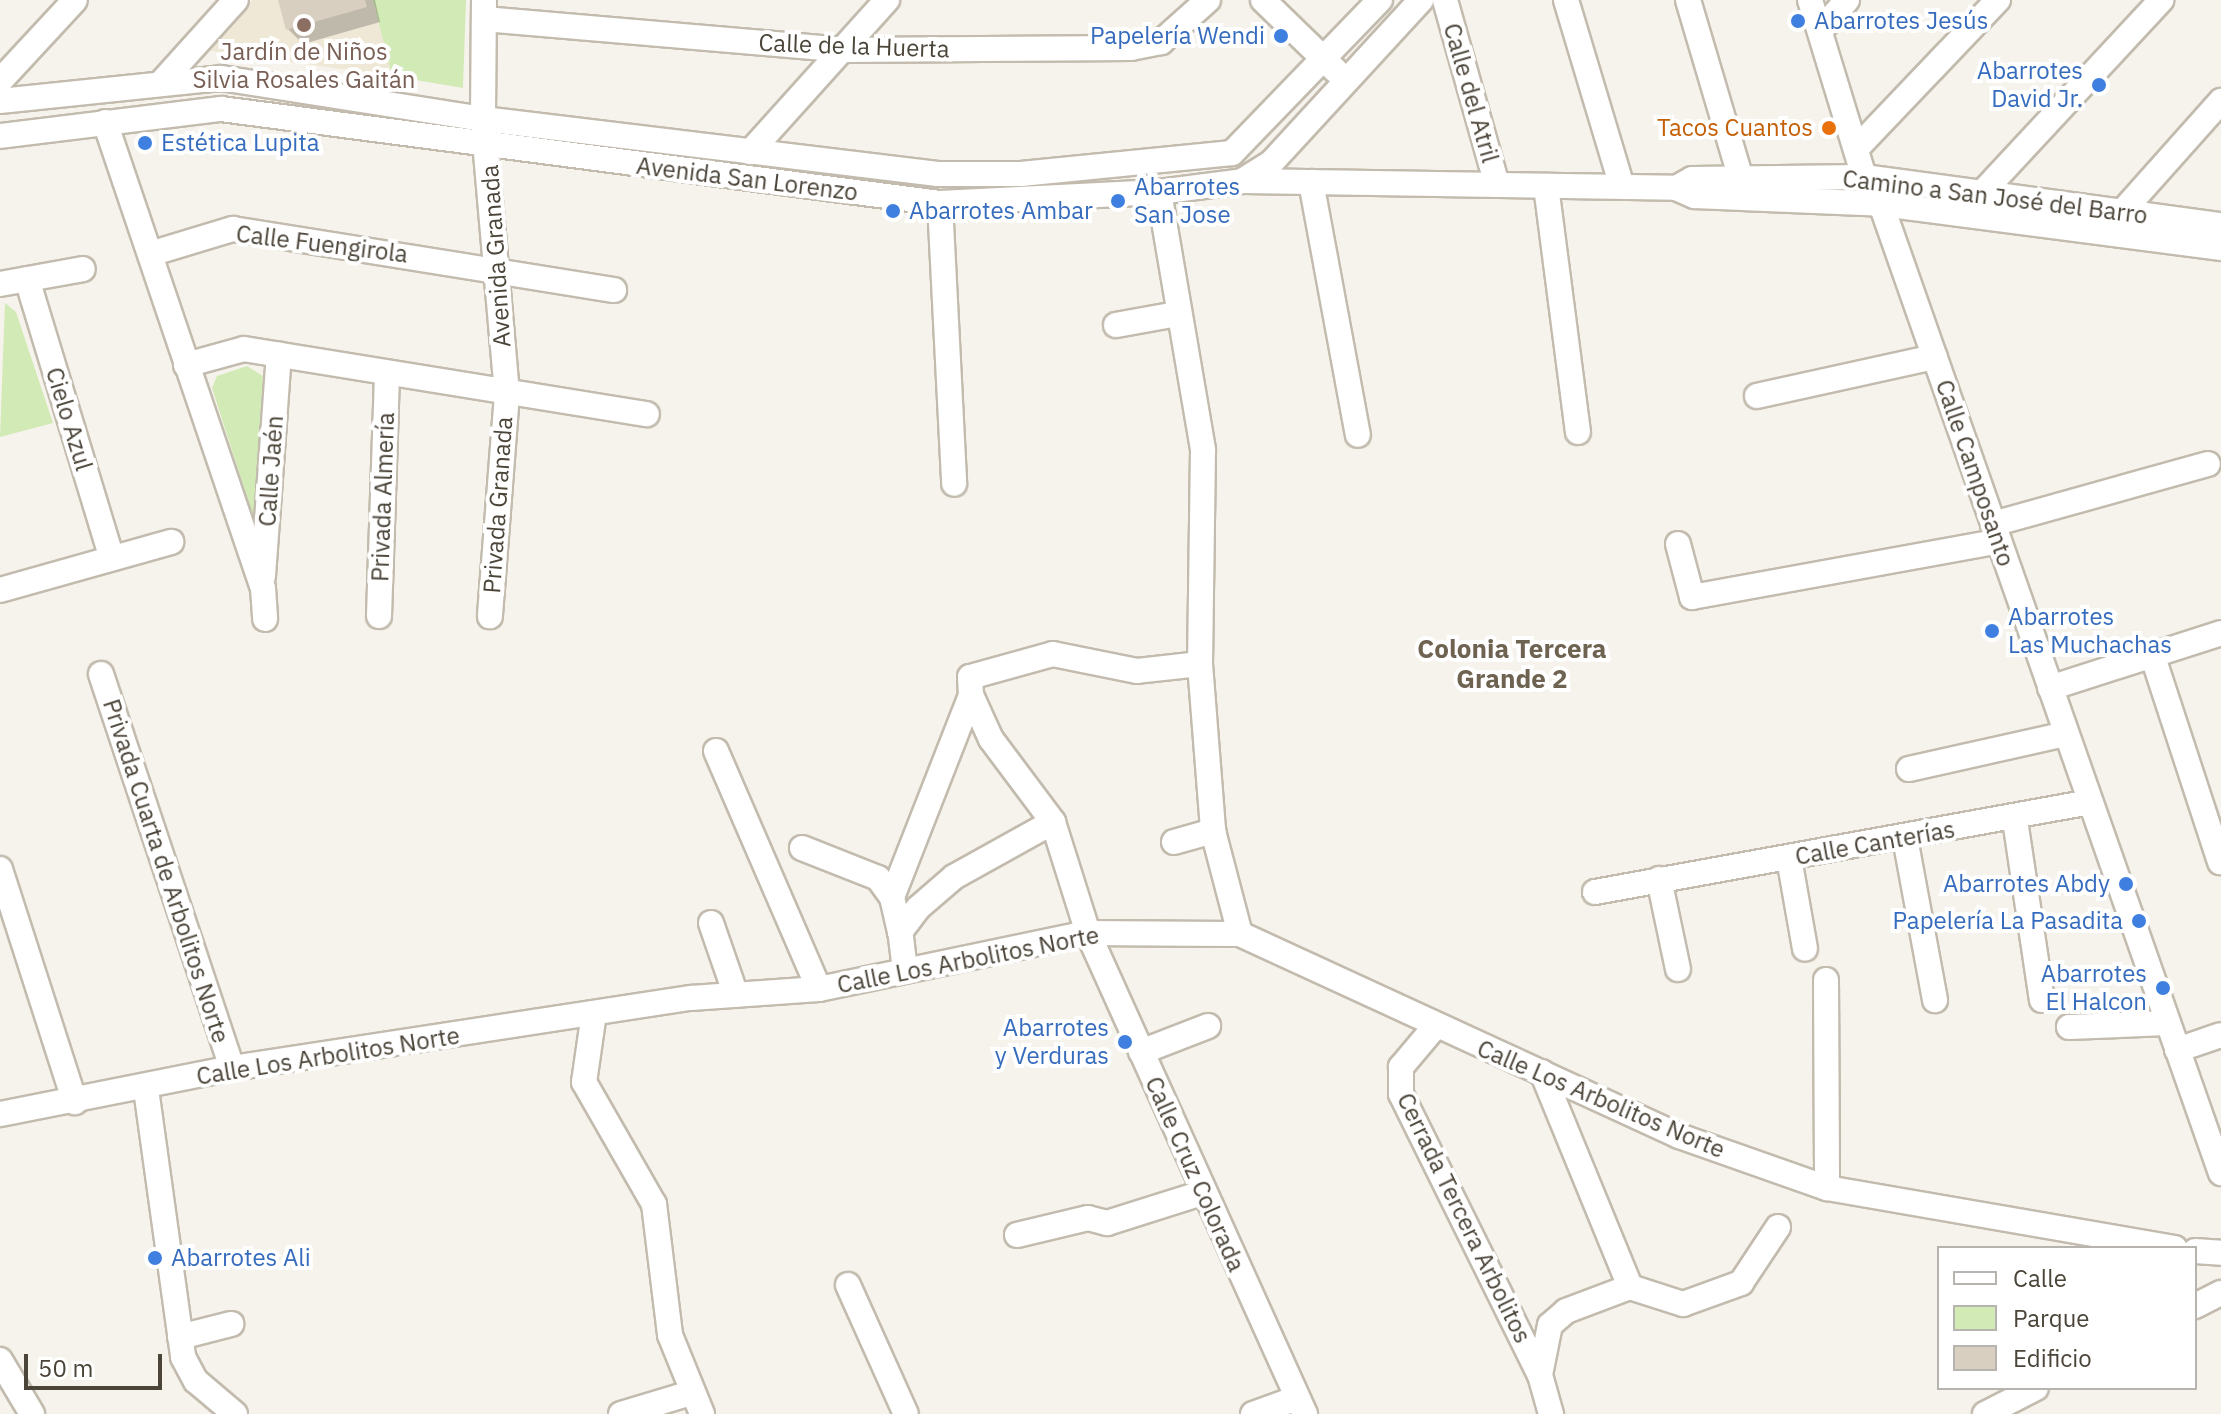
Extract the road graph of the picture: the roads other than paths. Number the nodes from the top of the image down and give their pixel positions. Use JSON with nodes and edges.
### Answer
{"nodes":[{"id":1,"x":75,"y":0,"type":"edge"},
{"id":2,"x":236,"y":0,"type":"edge"},
{"id":3,"x":887,"y":0,"type":"edge"},
{"id":4,"x":1208,"y":0,"type":"edge"},
{"id":5,"x":1263,"y":0,"type":"edge"},
{"id":6,"x":1380,"y":0,"type":"edge"},
{"id":7,"x":1421,"y":0,"type":"edge"},
{"id":8,"x":1445,"y":0,"type":"edge"},
{"id":9,"x":1566,"y":0,"type":"edge"},
{"id":10,"x":1688,"y":0,"type":"edge"},
{"id":11,"x":1810,"y":0,"type":"edge"},
{"id":12,"x":1847,"y":0,"type":"edge"},
{"id":13,"x":1998,"y":0,"type":"edge"},
{"id":14,"x":2161,"y":0,"type":"edge"},
{"id":15,"x":484,"y":9,"type":"edge"},
{"id":16,"x":1820,"y":31,"type":"junction"},
{"id":17,"x":842,"y":50,"type":"junction"},
{"id":18,"x":1325,"y":60,"type":"junction"},
{"id":19,"x":0,"y":81,"type":"edge"},
{"id":20,"x":1347,"y":81,"type":"junction"},
{"id":21,"x":160,"y":84,"type":"junction"},
{"id":22,"x":0,"y":101,"type":"edge"},
{"id":23,"x":2221,"y":101,"type":"edge"},
{"id":24,"x":483,"y":119,"type":"junction"},
{"id":25,"x":105,"y":122,"type":"junction"},
{"id":26,"x":0,"y":136,"type":"edge"},
{"id":27,"x":488,"y":148,"type":"junction"},
{"id":28,"x":1856,"y":149,"type":"junction"},
{"id":29,"x":750,"y":152,"type":"junction"},
{"id":30,"x":1232,"y":153,"type":"junction"},
{"id":31,"x":1864,"y":177,"type":"junction"},
{"id":32,"x":1741,"y":179,"type":"junction"},
{"id":33,"x":1242,"y":181,"type":"junction"},
{"id":34,"x":1311,"y":182,"type":"junction"},
{"id":35,"x":1497,"y":185,"type":"junction"},
{"id":36,"x":1546,"y":186,"type":"junction"},
{"id":37,"x":1622,"y":187,"type":"junction"},
{"id":38,"x":1676,"y":188,"type":"junction"},
{"id":39,"x":1159,"y":192,"type":"junction"},
{"id":40,"x":1981,"y":194,"type":"junction"},
{"id":41,"x":940,"y":203,"type":"junction"},
{"id":42,"x":1881,"y":204,"type":"junction"},
{"id":43,"x":2122,"y":212,"type":"junction"},
{"id":44,"x":2219,"y":247,"type":"edge"},
{"id":45,"x":150,"y":254,"type":"junction"},
{"id":46,"x":496,"y":267,"type":"junction"},
{"id":47,"x":83,"y":269,"type":"dead end"},
{"id":48,"x":27,"y":279,"type":"junction"},
{"id":49,"x":0,"y":284,"type":"edge"},
{"id":50,"x":614,"y":290,"type":"dead end"},
{"id":51,"x":1177,"y":314,"type":"junction"},
{"id":52,"x":1116,"y":325,"type":"dead end"},
{"id":53,"x":279,"y":355,"type":"junction"},
{"id":54,"x":1935,"y":357,"type":"junction"},
{"id":55,"x":186,"y":365,"type":"junction"},
{"id":56,"x":387,"y":377,"type":"junction"},
{"id":57,"x":507,"y":394,"type":"junction"},
{"id":58,"x":1757,"y":396,"type":"dead end"},
{"id":59,"x":647,"y":414,"type":"dead end"},
{"id":60,"x":1578,"y":432,"type":"dead end"},
{"id":61,"x":1358,"y":435,"type":"dead end"},
{"id":62,"x":2208,"y":464,"type":"dead end"},
{"id":63,"x":954,"y":484,"type":"dead end"},
{"id":64,"x":1996,"y":533,"type":"junction"},
{"id":65,"x":171,"y":542,"type":"dead end"},
{"id":66,"x":1678,"y":544,"type":"dead end"},
{"id":67,"x":112,"y":558,"type":"junction"},
{"id":68,"x":263,"y":588,"type":"junction"},
{"id":69,"x":0,"y":590,"type":"edge"},
{"id":70,"x":379,"y":616,"type":"dead end"},
{"id":71,"x":490,"y":616,"type":"dead end"},
{"id":72,"x":265,"y":619,"type":"dead end"},
{"id":73,"x":2221,"y":633,"type":"edge"},
{"id":74,"x":2153,"y":657,"type":"junction"},
{"id":75,"x":1200,"y":664,"type":"junction"},
{"id":76,"x":101,"y":674,"type":"dead end"},
{"id":77,"x":970,"y":686,"type":"junction"},
{"id":78,"x":2050,"y":688,"type":"junction"},
{"id":79,"x":2066,"y":734,"type":"junction"},
{"id":80,"x":716,"y":751,"type":"dead end"},
{"id":81,"x":1909,"y":769,"type":"dead end"},
{"id":82,"x":2090,"y":802,"type":"junction"},
{"id":83,"x":2015,"y":820,"type":"junction"},
{"id":84,"x":1053,"y":822,"type":"junction"},
{"id":85,"x":1213,"y":831,"type":"junction"},
{"id":86,"x":1905,"y":838,"type":"junction"},
{"id":87,"x":1174,"y":842,"type":"dead end"},
{"id":88,"x":802,"y":848,"type":"dead end"},
{"id":89,"x":1789,"y":858,"type":"junction"},
{"id":90,"x":2220,"y":862,"type":"edge"},
{"id":91,"x":0,"y":869,"type":"edge"},
{"id":92,"x":1659,"y":879,"type":"junction"},
{"id":93,"x":1595,"y":892,"type":"dead end"},
{"id":94,"x":892,"y":897,"type":"junction"},
{"id":95,"x":711,"y":923,"type":"dead end"},
{"id":96,"x":900,"y":932,"type":"junction"},
{"id":97,"x":1088,"y":933,"type":"junction"},
{"id":98,"x":1240,"y":934,"type":"junction"},
{"id":99,"x":1805,"y":949,"type":"dead end"},
{"id":100,"x":1678,"y":969,"type":"dead end"},
{"id":101,"x":905,"y":970,"type":"junction"},
{"id":102,"x":1826,"y":980,"type":"dead end"},
{"id":103,"x":819,"y":989,"type":"junction"},
{"id":104,"x":736,"y":995,"type":"junction"},
{"id":105,"x":1935,"y":1000,"type":"dead end"},
{"id":106,"x":2042,"y":1000,"type":"dead end"},
{"id":107,"x":594,"y":1013,"type":"junction"},
{"id":108,"x":2167,"y":1023,"type":"junction"},
{"id":109,"x":1208,"y":1026,"type":"dead end"},
{"id":110,"x":2069,"y":1027,"type":"dead end"},
{"id":111,"x":1433,"y":1029,"type":"junction"},
{"id":112,"x":2221,"y":1035,"type":"edge"},
{"id":113,"x":2177,"y":1050,"type":"junction"},
{"id":114,"x":1141,"y":1052,"type":"junction"},
{"id":115,"x":232,"y":1068,"type":"junction"},
{"id":116,"x":1542,"y":1072,"type":"junction"},
{"id":117,"x":146,"y":1089,"type":"junction"},
{"id":118,"x":75,"y":1102,"type":"junction"},
{"id":119,"x":0,"y":1114,"type":"edge"},
{"id":120,"x":2221,"y":1173,"type":"edge"},
{"id":121,"x":1827,"y":1188,"type":"junction"},
{"id":122,"x":1202,"y":1193,"type":"junction"},
{"id":123,"x":1778,"y":1227,"type":"dead end"},
{"id":124,"x":1017,"y":1235,"type":"dead end"},
{"id":125,"x":2163,"y":1246,"type":"edge"},
{"id":126,"x":2197,"y":1251,"type":"edge"},
{"id":127,"x":2221,"y":1253,"type":"edge"},
{"id":128,"x":848,"y":1285,"type":"dead end"},
{"id":129,"x":1630,"y":1287,"type":"junction"},
{"id":130,"x":2221,"y":1293,"type":"edge"},
{"id":131,"x":2197,"y":1305,"type":"edge"},
{"id":132,"x":231,"y":1324,"type":"dead end"},
{"id":133,"x":180,"y":1337,"type":"junction"},
{"id":134,"x":0,"y":1360,"type":"edge"},
{"id":135,"x":1540,"y":1375,"type":"junction"},
{"id":136,"x":2032,"y":1390,"type":"edge"},
{"id":137,"x":697,"y":1403,"type":"edge"},
{"id":138,"x":1301,"y":1406,"type":"edge"},
{"id":139,"x":32,"y":1414,"type":"edge"},
{"id":140,"x":235,"y":1414,"type":"edge"},
{"id":141,"x":621,"y":1414,"type":"edge"},
{"id":142,"x":906,"y":1414,"type":"edge"},
{"id":143,"x":1253,"y":1414,"type":"edge"},
{"id":144,"x":1551,"y":1414,"type":"edge"},
{"id":145,"x":1985,"y":1414,"type":"edge"}],
"edges":[{"from":1,"to":19,"type":"street"},
{"from":2,"to":21,"type":"street"},
{"from":3,"to":17,"type":"street"},
{"from":4,"to":17,"type":"street","name":"Calle de la Huerta"},
{"from":5,"to":18,"type":"street"},
{"from":6,"to":18,"type":"street"},
{"from":7,"to":20,"type":"street","name":"Avenida San Lorenzo"},
{"from":8,"to":35,"type":"street","name":"Calle del Atril"},
{"from":9,"to":37,"type":"street"},
{"from":10,"to":32,"type":"street"},
{"from":11,"to":16,"type":"street","name":"Calle Camposanto"},
{"from":12,"to":16,"type":"street"},
{"from":13,"to":28,"type":"street"},
{"from":14,"to":40,"type":"street"},
{"from":15,"to":17,"type":"street","name":"Calle de la Huerta"},
{"from":15,"to":24,"type":"street","name":"Avenida Granada"},
{"from":16,"to":28,"type":"street","name":"Calle Camposanto"},
{"from":17,"to":29,"type":"street"},
{"from":18,"to":20,"type":"street"},
{"from":18,"to":30,"type":"street"},
{"from":20,"to":33,"type":"street","name":"Avenida San Lorenzo"},
{"from":21,"to":22,"type":"street","name":"Avenida San Lorenzo"},
{"from":21,"to":24,"type":"street","name":"Avenida San Lorenzo"},
{"from":23,"to":43,"type":"street"},
{"from":24,"to":27,"type":"street","name":"Avenida Granada"},
{"from":24,"to":29,"type":"street","name":"Avenida San Lorenzo"},
{"from":25,"to":26,"type":"street","name":"Avenida San Lorenzo"},
{"from":25,"to":27,"type":"street","name":"Avenida San Lorenzo"},
{"from":25,"to":45,"type":"street"},
{"from":27,"to":41,"type":"street","name":"Avenida San Lorenzo"},
{"from":27,"to":46,"type":"street","name":"Avenida Granada"},
{"from":28,"to":31,"type":"street","name":"Calle Camposanto"},
{"from":29,"to":30,"type":"street","name":"Avenida San Lorenzo"},
{"from":30,"to":33,"type":"street"},
{"from":31,"to":32,"type":"street","name":"Camino a San José del Barro"},
{"from":31,"to":40,"type":"street","name":"Camino a San José del Barro"},
{"from":31,"to":42,"type":"street","name":"Calle Camposanto"},
{"from":32,"to":38,"type":"street","name":"Camino a San José del Barro"},
{"from":33,"to":34,"type":"street","name":"Camino a San José del Barro"},
{"from":33,"to":39,"type":"street","name":"Avenida San Lorenzo"},
{"from":34,"to":35,"type":"street","name":"Camino a San José del Barro"},
{"from":34,"to":61,"type":"street"},
{"from":35,"to":36,"type":"street","name":"Camino a San José del Barro"},
{"from":36,"to":37,"type":"street","name":"Camino a San José del Barro"},
{"from":36,"to":60,"type":"street"},
{"from":37,"to":38,"type":"street","name":"Camino a San José del Barro"},
{"from":38,"to":42,"type":"street","name":"Camino a San José del Barro"},
{"from":39,"to":41,"type":"street","name":"Avenida San Lorenzo"},
{"from":39,"to":51,"type":"street"},
{"from":40,"to":43,"type":"street","name":"Camino a San José del Barro"},
{"from":41,"to":63,"type":"street"},
{"from":42,"to":44,"type":"street","name":"Camino a San José del Barro"},
{"from":42,"to":54,"type":"street","name":"Calle Camposanto"},
{"from":43,"to":44,"type":"street","name":"Camino a San José del Barro"},
{"from":45,"to":46,"type":"street","name":"Calle Fuengirola"},
{"from":45,"to":55,"type":"street"},
{"from":46,"to":50,"type":"street","name":"Calle Fuengirola"},
{"from":46,"to":57,"type":"street","name":"Avenida Granada"},
{"from":47,"to":48,"type":"street"},
{"from":48,"to":49,"type":"street"},
{"from":48,"to":67,"type":"street","name":"Cielo Azul"},
{"from":51,"to":52,"type":"street"},
{"from":51,"to":75,"type":"street"},
{"from":53,"to":55,"type":"street"},
{"from":53,"to":56,"type":"street"},
{"from":53,"to":68,"type":"street","name":"Calle Jaén"},
{"from":54,"to":58,"type":"street"},
{"from":54,"to":64,"type":"street","name":"Calle Camposanto"},
{"from":55,"to":68,"type":"street"},
{"from":56,"to":57,"type":"street"},
{"from":56,"to":70,"type":"street","name":"Privada Almería"},
{"from":57,"to":59,"type":"street"},
{"from":57,"to":71,"type":"street","name":"Privada Granada"},
{"from":62,"to":64,"type":"street"},
{"from":64,"to":66,"type":"street"},
{"from":64,"to":78,"type":"street","name":"Calle Camposanto"},
{"from":65,"to":67,"type":"street"},
{"from":67,"to":69,"type":"street"},
{"from":68,"to":72,"type":"street"},
{"from":73,"to":74,"type":"street"},
{"from":74,"to":78,"type":"street"},
{"from":74,"to":90,"type":"street"},
{"from":75,"to":77,"type":"street"},
{"from":75,"to":85,"type":"street"},
{"from":76,"to":115,"type":"street","name":"Privada Cuarta de Arbolitos Norte"},
{"from":77,"to":84,"type":"street","name":"Calle Cruz Colorada"},
{"from":77,"to":94,"type":"street"},
{"from":78,"to":79,"type":"street","name":"Calle Camposanto"},
{"from":79,"to":81,"type":"street"},
{"from":79,"to":82,"type":"street","name":"Calle Camposanto"},
{"from":80,"to":103,"type":"street"},
{"from":82,"to":83,"type":"street","name":"Calle Canterías"},
{"from":82,"to":108,"type":"street","name":"Calle Camposanto"},
{"from":83,"to":86,"type":"street","name":"Calle Canterías"},
{"from":83,"to":106,"type":"street"},
{"from":84,"to":96,"type":"street"},
{"from":84,"to":97,"type":"street","name":"Calle Cruz Colorada"},
{"from":85,"to":87,"type":"street"},
{"from":85,"to":98,"type":"street"},
{"from":86,"to":89,"type":"street","name":"Calle Canterías"},
{"from":86,"to":105,"type":"street"},
{"from":88,"to":94,"type":"street"},
{"from":89,"to":92,"type":"street","name":"Calle Canterías"},
{"from":89,"to":99,"type":"street"},
{"from":91,"to":118,"type":"street"},
{"from":92,"to":93,"type":"street","name":"Calle Canterías"},
{"from":92,"to":100,"type":"street"},
{"from":94,"to":96,"type":"street"},
{"from":95,"to":104,"type":"street"},
{"from":96,"to":101,"type":"street"},
{"from":97,"to":98,"type":"street","name":"Calle Los Arbolitos Norte"},
{"from":97,"to":101,"type":"street","name":"Calle Los Arbolitos Norte"},
{"from":97,"to":114,"type":"street","name":"Calle Cruz Colorada"},
{"from":98,"to":111,"type":"street","name":"Calle Los Arbolitos Norte"},
{"from":101,"to":103,"type":"street","name":"Calle Los Arbolitos Norte"},
{"from":102,"to":121,"type":"street"},
{"from":103,"to":104,"type":"street","name":"Calle Los Arbolitos Norte"},
{"from":104,"to":107,"type":"street","name":"Calle Los Arbolitos Norte"},
{"from":107,"to":115,"type":"street","name":"Calle Los Arbolitos Norte"},
{"from":107,"to":137,"type":"street"},
{"from":108,"to":110,"type":"street"},
{"from":108,"to":113,"type":"street","name":"Calle Camposanto"},
{"from":109,"to":114,"type":"street"},
{"from":111,"to":116,"type":"street","name":"Calle Los Arbolitos Norte"},
{"from":111,"to":135,"type":"street","name":"Cerrada Tercera Arbolitos"},
{"from":112,"to":113,"type":"street"},
{"from":113,"to":120,"type":"street","name":"Calle Camposanto"},
{"from":114,"to":122,"type":"street","name":"Calle Cruz Colorada"},
{"from":115,"to":117,"type":"street","name":"Calle Los Arbolitos Norte"},
{"from":116,"to":121,"type":"street","name":"Calle Los Arbolitos Norte"},
{"from":116,"to":129,"type":"street"},
{"from":117,"to":118,"type":"street","name":"Calle Los Arbolitos Norte"},
{"from":117,"to":133,"type":"street"},
{"from":118,"to":119,"type":"street","name":"Calle Los Arbolitos Norte"},
{"from":121,"to":125,"type":"street","name":"Calle Los Arbolitos Norte"},
{"from":122,"to":124,"type":"street"},
{"from":122,"to":138,"type":"street","name":"Calle Cruz Colorada"},
{"from":123,"to":129,"type":"street"},
{"from":126,"to":127,"type":"street"},
{"from":128,"to":142,"type":"street"},
{"from":129,"to":135,"type":"street"},
{"from":130,"to":131,"type":"street"},
{"from":132,"to":133,"type":"street"},
{"from":133,"to":140,"type":"street"},
{"from":134,"to":139,"type":"street"},
{"from":135,"to":144,"type":"street","name":"Cerrada Tercera Arbolitos"},
{"from":136,"to":145,"type":"street"},
{"from":137,"to":141,"type":"street"},
{"from":138,"to":143,"type":"street"}]}
